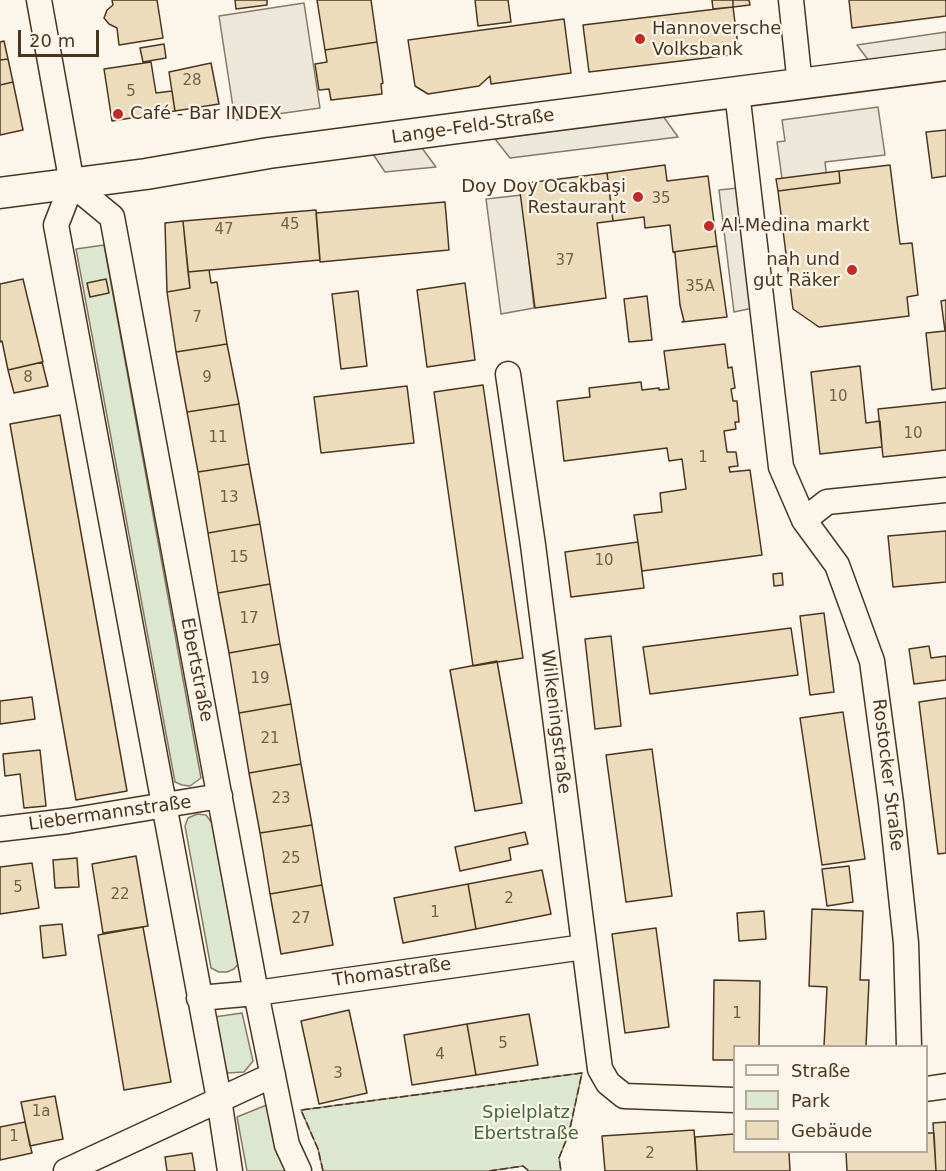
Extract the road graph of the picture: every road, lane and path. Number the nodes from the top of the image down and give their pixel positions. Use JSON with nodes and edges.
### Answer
{"nodes":[{"id":1,"x":39,"y":0,"type":"edge"},
{"id":2,"x":790,"y":0,"type":"edge"},
{"id":3,"x":946,"y":65,"type":"edge"},
{"id":4,"x":800,"y":85,"type":"junction"},
{"id":5,"x":736,"y":92,"type":"junction"},
{"id":6,"x":72,"y":184,"type":"junction"},
{"id":7,"x":0,"y":193,"type":"edge"},
{"id":8,"x":508,"y":374,"type":"dead end"},
{"id":9,"x":946,"y":490,"type":"edge"},
{"id":10,"x":804,"y":520,"type":"junction"},
{"id":11,"x":220,"y":796,"type":"junction"},
{"id":12,"x":164,"y":807,"type":"junction"},
{"id":13,"x":0,"y":829,"type":"edge"},
{"id":14,"x":584,"y":947,"type":"junction"},
{"id":15,"x":256,"y":993,"type":"junction"},
{"id":16,"x":199,"y":998,"type":"junction"},
{"id":17,"x":909,"y":1045,"type":"edge"},
{"id":18,"x":273,"y":1075,"type":"junction"},
{"id":19,"x":946,"y":1086,"type":"edge"},
{"id":20,"x":928,"y":1089,"type":"edge"},
{"id":21,"x":219,"y":1099,"type":"junction"},
{"id":22,"x":733,"y":1100,"type":"edge"},
{"id":23,"x":66,"y":1171,"type":"edge"},
{"id":24,"x":230,"y":1171,"type":"edge"},
{"id":25,"x":299,"y":1171,"type":"edge"}],
"edges":[{"from":1,"to":6,"type":"street"},
{"from":2,"to":4,"type":"street"},
{"from":3,"to":4,"type":"street","name":"Lange-Feld-Straße"},
{"from":4,"to":5,"type":"street","name":"Lange-Feld-Straße"},
{"from":5,"to":6,"type":"street","name":"Lange-Feld-Straße"},
{"from":5,"to":10,"type":"street","name":"Rostocker Straße"},
{"from":6,"to":7,"type":"street","name":"Lange-Feld-Straße"},
{"from":6,"to":11,"type":"street","name":"Ebertstraße"},
{"from":6,"to":12,"type":"street"},
{"from":8,"to":14,"type":"street","name":"Wilkeningstraße"},
{"from":9,"to":10,"type":"street"},
{"from":10,"to":17,"type":"street","name":"Rostocker Straße"},
{"from":11,"to":12,"type":"street","name":"Liebermannstraße"},
{"from":11,"to":15,"type":"street","name":"Ebertstraße"},
{"from":12,"to":13,"type":"street","name":"Liebermannstraße"},
{"from":12,"to":16,"type":"street"},
{"from":14,"to":15,"type":"street","name":"Thomastraße"},
{"from":14,"to":22,"type":"street","name":"Wilkeningstraße"},
{"from":15,"to":16,"type":"street","name":"Thomastraße"},
{"from":15,"to":18,"type":"street","name":"Ebertstraße"},
{"from":16,"to":21,"type":"street"},
{"from":18,"to":21,"type":"street"},
{"from":18,"to":25,"type":"street","name":"Ebertstraße"},
{"from":19,"to":20,"type":"street"},
{"from":21,"to":23,"type":"street"},
{"from":21,"to":24,"type":"street"}]}
